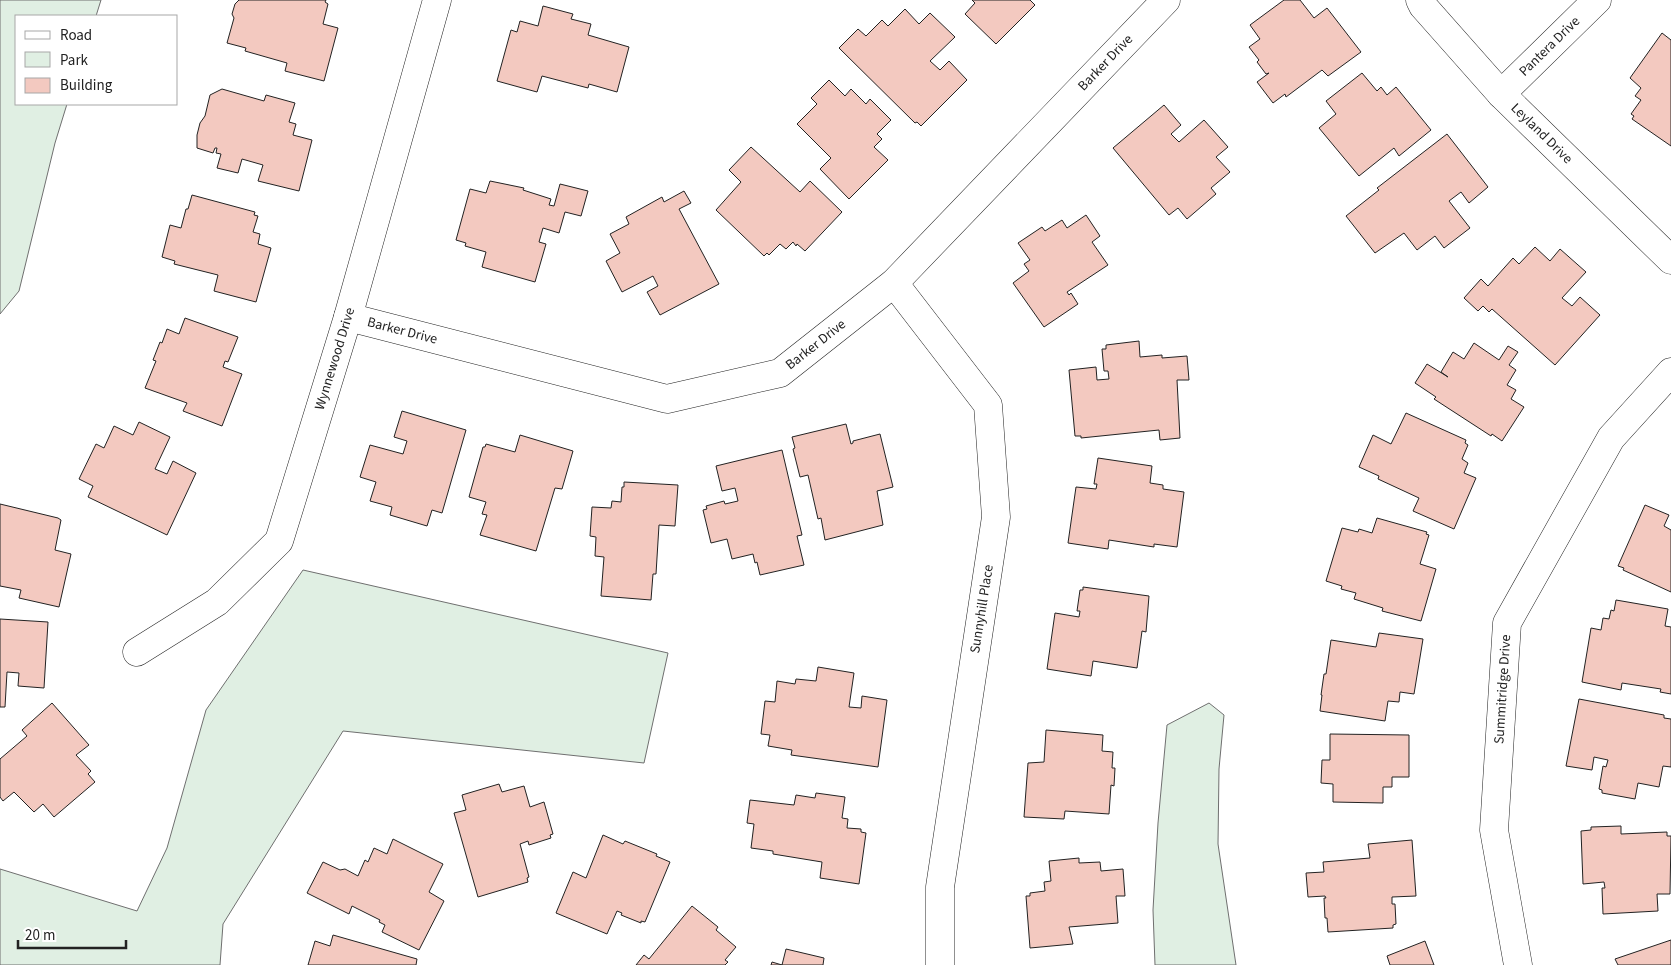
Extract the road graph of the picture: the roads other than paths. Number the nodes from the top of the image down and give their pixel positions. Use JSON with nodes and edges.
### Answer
{"nodes":[{"id":1,"x":437,"y":0,"type":"edge"},
{"id":2,"x":1166,"y":0,"type":"edge"},
{"id":3,"x":1420,"y":0,"type":"edge"},
{"id":4,"x":1598,"y":0,"type":"edge"},
{"id":5,"x":1501,"y":94,"type":"junction"},
{"id":6,"x":1671,"y":260,"type":"edge"},
{"id":7,"x":894,"y":283,"type":"junction"},
{"id":8,"x":348,"y":317,"type":"junction"},
{"id":9,"x":1671,"y":372,"type":"edge"},
{"id":10,"x":137,"y":652,"type":"dead end"},
{"id":11,"x":940,"y":965,"type":"edge"},
{"id":12,"x":1518,"y":965,"type":"edge"}],
"edges":[{"from":1,"to":8,"type":"street","name":"Wynnewood Drive"},
{"from":2,"to":7,"type":"street","name":"Barker Drive"},
{"from":3,"to":5,"type":"street","name":"Leyland Drive"},
{"from":4,"to":5,"type":"street","name":"Pantera Drive"},
{"from":5,"to":6,"type":"street","name":"Leyland Drive"},
{"from":7,"to":8,"type":"street","name":"Barker Drive"},
{"from":7,"to":11,"type":"street","name":"Sunnyhill Place"},
{"from":8,"to":10,"type":"street","name":"Wynnewood Drive"},
{"from":9,"to":12,"type":"street","name":"Summitridge Drive"}]}
